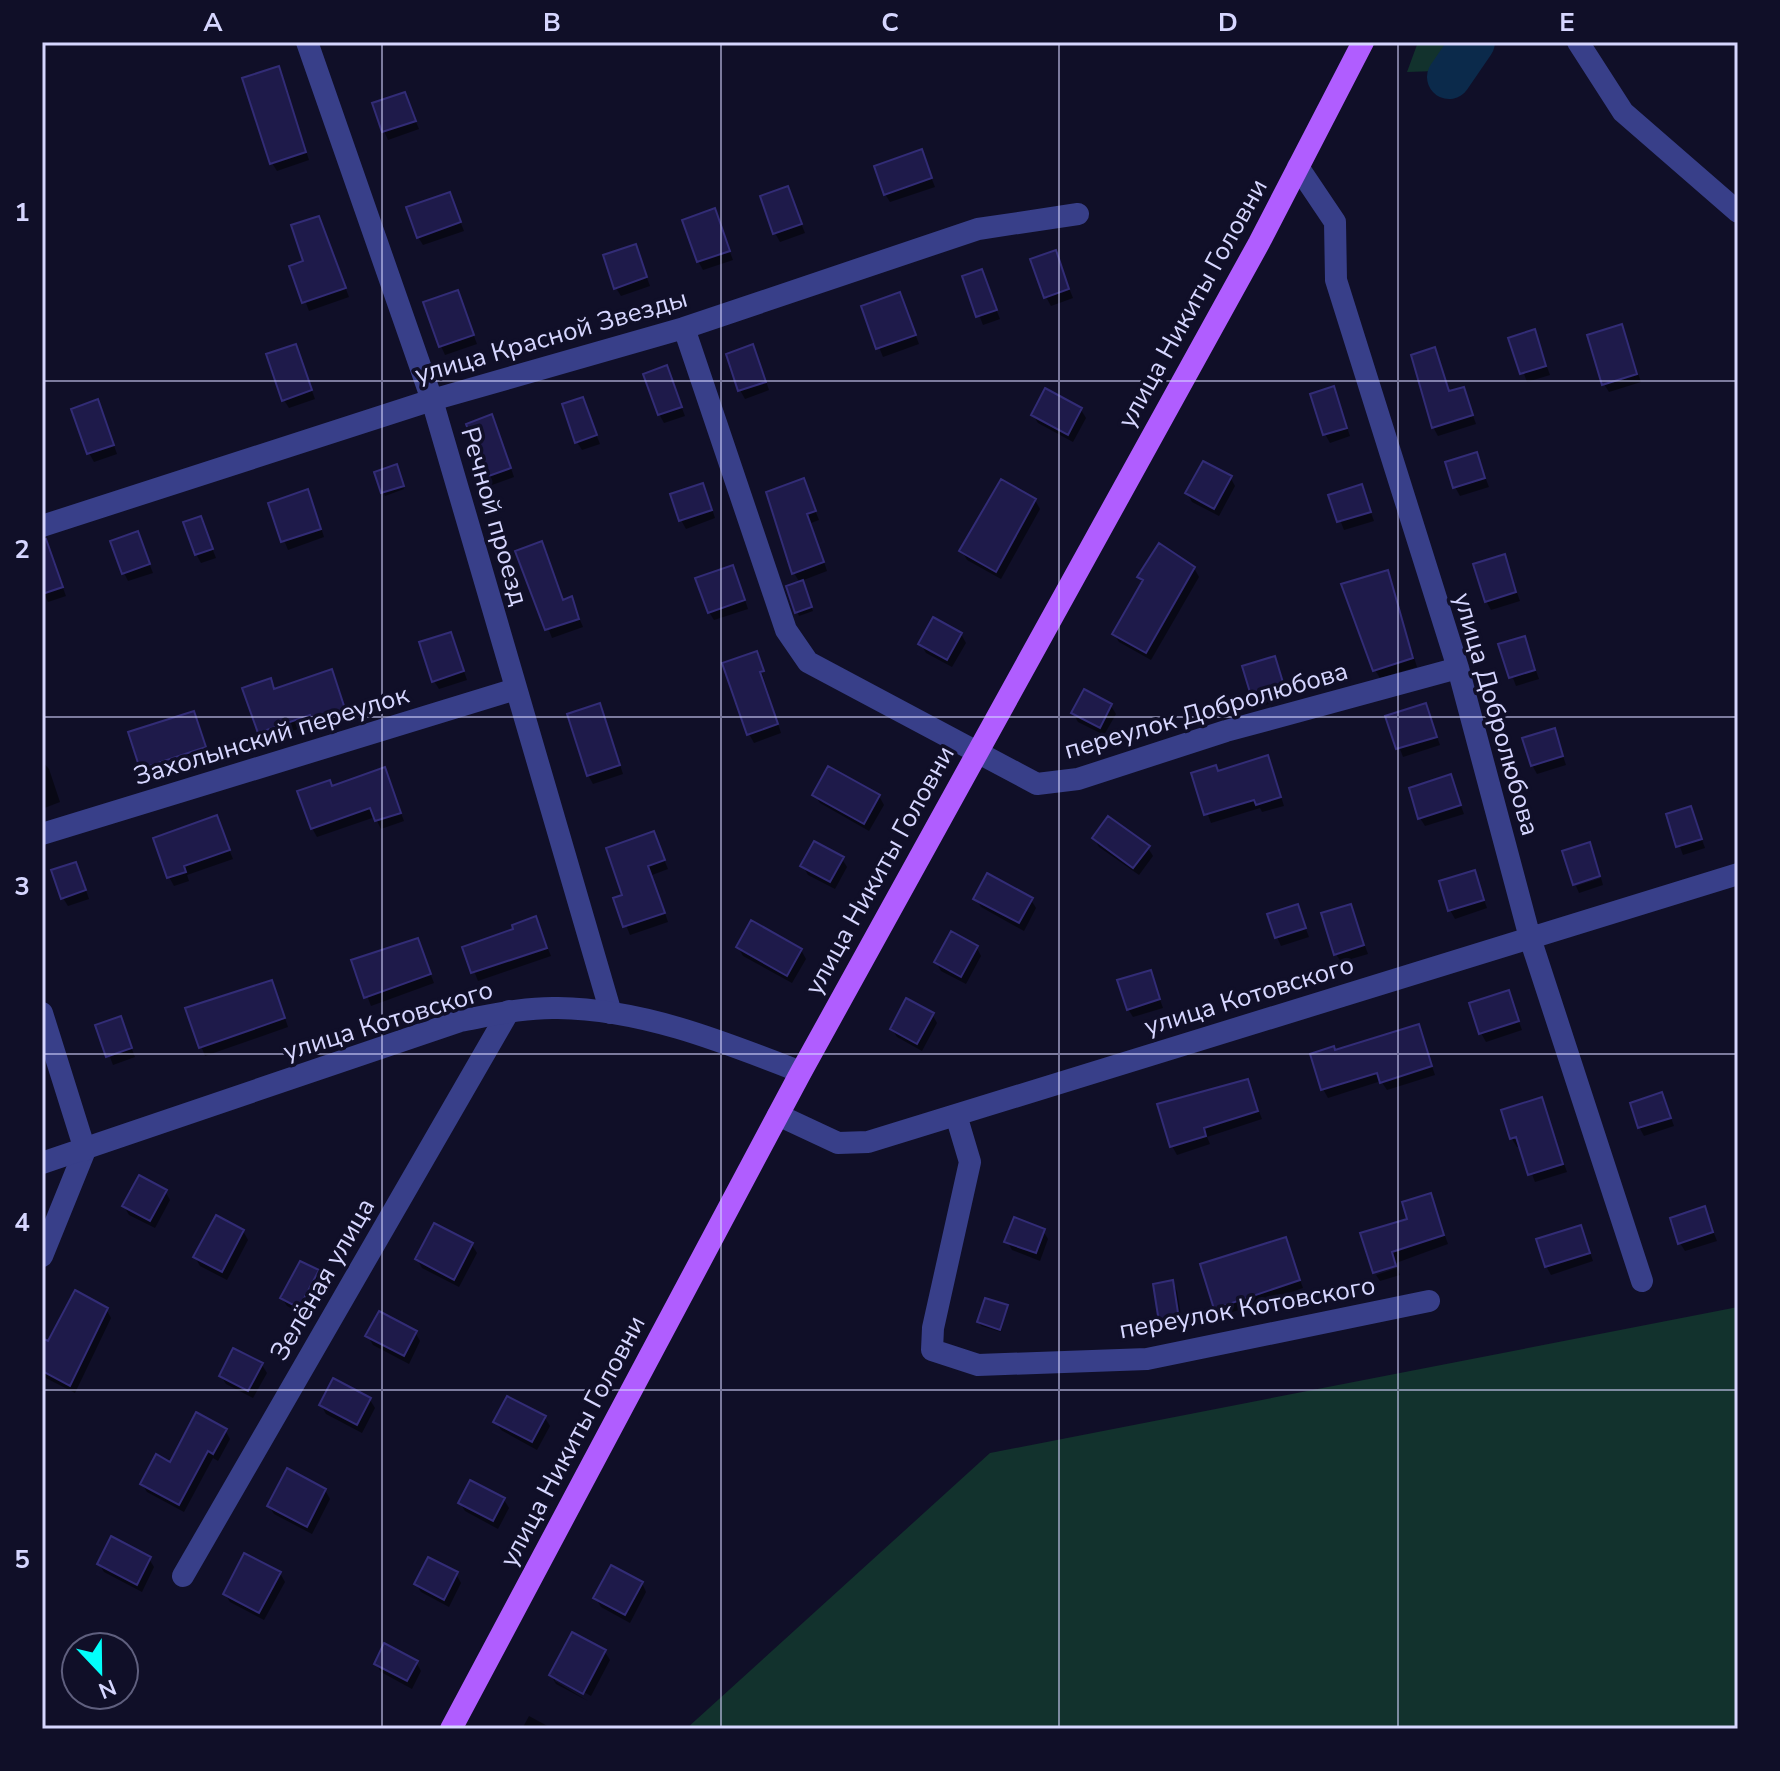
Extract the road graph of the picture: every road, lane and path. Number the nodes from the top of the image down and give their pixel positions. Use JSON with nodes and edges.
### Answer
{"nodes":[{"id":1,"x":307,"y":42,"type":"edge"},
{"id":2,"x":1363,"y":42,"type":"edge"},
{"id":3,"x":1578,"y":42,"type":"edge"},
{"id":4,"x":1298,"y":167,"type":"junction"},
{"id":5,"x":1738,"y":212,"type":"edge"},
{"id":6,"x":1078,"y":214,"type":"dead end"},
{"id":7,"x":684,"y":328,"type":"junction"},
{"id":8,"x":432,"y":400,"type":"junction"},
{"id":9,"x":42,"y":526,"type":"edge"},
{"id":10,"x":1458,"y":668,"type":"junction"},
{"id":11,"x":516,"y":689,"type":"junction"},
{"id":12,"x":976,"y":751,"type":"junction"},
{"id":13,"x":42,"y":834,"type":"edge"},
{"id":14,"x":1738,"y":874,"type":"edge"},
{"id":15,"x":1530,"y":938,"type":"junction"},
{"id":16,"x":509,"y":1011,"type":"junction"},
{"id":17,"x":42,"y":1013,"type":"edge"},
{"id":18,"x":611,"y":1013,"type":"junction"},
{"id":19,"x":801,"y":1072,"type":"junction"},
{"id":20,"x":778,"y":1115,"type":"junction"},
{"id":21,"x":956,"y":1115,"type":"junction"},
{"id":22,"x":85,"y":1150,"type":"junction"},
{"id":23,"x":42,"y":1163,"type":"edge"},
{"id":24,"x":42,"y":1256,"type":"edge"},
{"id":25,"x":1642,"y":1281,"type":"dead end"},
{"id":26,"x":1429,"y":1301,"type":"dead end"},
{"id":27,"x":183,"y":1576,"type":"dead end"},
{"id":28,"x":451,"y":1729,"type":"edge"}],
"edges":[{"from":1,"to":8,"type":"street","name":"Речной проезд"},
{"from":2,"to":4,"type":"main road","name":"улица Никиты Головни"},
{"from":3,"to":5,"type":"street"},
{"from":4,"to":10,"type":"street","name":"улица Добролюбова"},
{"from":4,"to":12,"type":"main road","name":"улица Никиты Головни"},
{"from":6,"to":7,"type":"street","name":"улица Красной Звезды"},
{"from":7,"to":8,"type":"street","name":"улица Красной Звезды"},
{"from":7,"to":12,"type":"street","name":"переулок Добролюбова"},
{"from":8,"to":9,"type":"street","name":"улица Красной Звезды"},
{"from":8,"to":11,"type":"street","name":"Речной проезд"},
{"from":10,"to":12,"type":"street","name":"переулок Добролюбова"},
{"from":10,"to":15,"type":"street","name":"улица Добролюбова"},
{"from":11,"to":13,"type":"street","name":"Захолынский переулок"},
{"from":11,"to":18,"type":"street","name":"Речной проезд"},
{"from":12,"to":19,"type":"main road","name":"улица Никиты Головни"},
{"from":14,"to":15,"type":"street","name":"улица Котовского"},
{"from":15,"to":21,"type":"street","name":"улица Котовского"},
{"from":15,"to":25,"type":"street","name":"улица Добролюбова"},
{"from":16,"to":18,"type":"street","name":"улица Котовского"},
{"from":16,"to":22,"type":"street","name":"улица Котовского"},
{"from":16,"to":27,"type":"street","name":"Зелёная улица"},
{"from":17,"to":22,"type":"street"},
{"from":18,"to":19,"type":"street","name":"улица Котовского"},
{"from":19,"to":20,"type":"main road","name":"улица Никиты Головни"},
{"from":20,"to":21,"type":"street","name":"улица Котовского"},
{"from":20,"to":28,"type":"main road","name":"улица Никиты Головни"},
{"from":21,"to":26,"type":"street","name":"переулок Котовского"},
{"from":22,"to":23,"type":"street","name":"улица Котовского"},
{"from":22,"to":24,"type":"street"}]}
